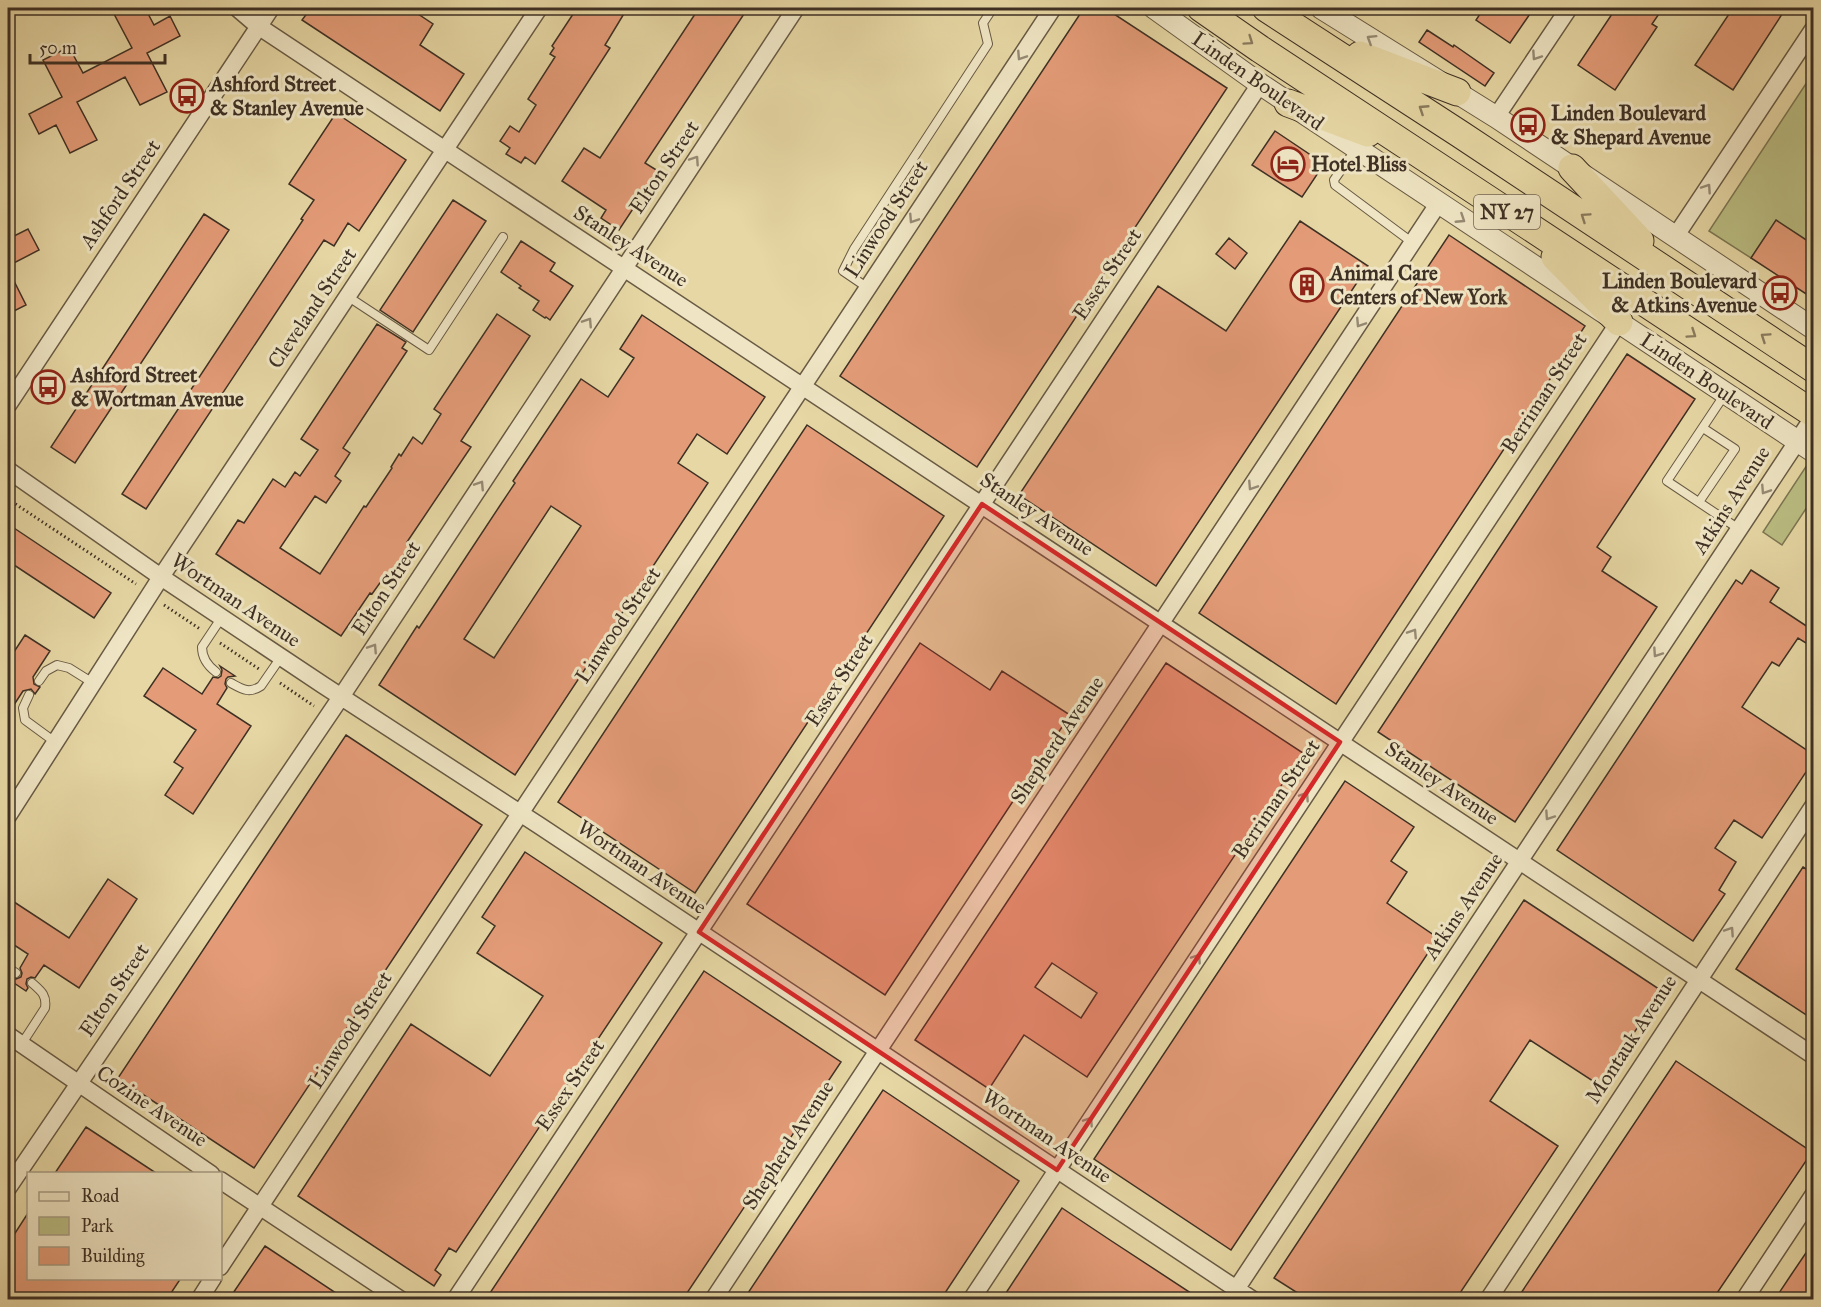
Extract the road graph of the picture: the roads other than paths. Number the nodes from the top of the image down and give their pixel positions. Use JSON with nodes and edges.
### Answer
{"nodes":[{"id":1,"x":237,"y":8,"type":"edge"},
{"id":2,"x":271,"y":8,"type":"edge"},
{"id":3,"x":539,"y":8,"type":"edge"},
{"id":4,"x":796,"y":8,"type":"edge"},
{"id":5,"x":993,"y":8,"type":"edge"},
{"id":6,"x":1053,"y":8,"type":"edge"},
{"id":7,"x":1154,"y":8,"type":"edge"},
{"id":8,"x":1201,"y":8,"type":"edge"},
{"id":9,"x":1266,"y":8,"type":"edge"},
{"id":10,"x":1321,"y":8,"type":"edge"},
{"id":11,"x":1569,"y":8,"type":"edge"},
{"id":12,"x":258,"y":26,"type":"junction"},
{"id":13,"x":1814,"y":28,"type":"edge"},
{"id":14,"x":1311,"y":36,"type":"junction"},
{"id":15,"x":1260,"y":84,"type":"junction"},
{"id":16,"x":1456,"y":92,"type":"junction"},
{"id":17,"x":1288,"y":103,"type":"junction"},
{"id":18,"x":1496,"y":117,"type":"junction"},
{"id":19,"x":1356,"y":149,"type":"junction"},
{"id":20,"x":444,"y":150,"type":"junction"},
{"id":21,"x":1416,"y":152,"type":"junction"},
{"id":22,"x":1572,"y":168,"type":"junction"},
{"id":23,"x":1438,"y":204,"type":"junction"},
{"id":24,"x":1519,"y":219,"type":"junction"},
{"id":25,"x":503,"y":237,"type":"dead end"},
{"id":26,"x":1675,"y":237,"type":"junction"},
{"id":27,"x":1413,"y":243,"type":"junction"},
{"id":28,"x":624,"y":268,"type":"junction"},
{"id":29,"x":1671,"y":274,"type":"junction"},
{"id":30,"x":868,"y":288,"type":"junction"},
{"id":31,"x":348,"y":296,"type":"junction"},
{"id":32,"x":1618,"y":322,"type":"junction"},
{"id":33,"x":1814,"y":328,"type":"edge"},
{"id":34,"x":1814,"y":369,"type":"edge"},
{"id":35,"x":803,"y":386,"type":"junction"},
{"id":36,"x":1726,"y":394,"type":"junction"},
{"id":37,"x":8,"y":405,"type":"edge"},
{"id":38,"x":1814,"y":415,"type":"edge"},
{"id":39,"x":1703,"y":428,"type":"junction"},
{"id":40,"x":1805,"y":447,"type":"edge"},
{"id":41,"x":8,"y":470,"type":"edge"},
{"id":42,"x":1699,"y":502,"type":"junction"},
{"id":43,"x":982,"y":504,"type":"junction"},
{"id":44,"x":1739,"y":529,"type":"junction"},
{"id":45,"x":162,"y":577,"type":"junction"},
{"id":46,"x":222,"y":617,"type":"junction"},
{"id":47,"x":1161,"y":624,"type":"junction"},
{"id":48,"x":281,"y":657,"type":"junction"},
{"id":49,"x":216,"y":672,"type":"dead end"},
{"id":50,"x":39,"y":681,"type":"dead end"},
{"id":51,"x":93,"y":683,"type":"junction"},
{"id":52,"x":231,"y":683,"type":"dead end"},
{"id":53,"x":29,"y":695,"type":"dead end"},
{"id":54,"x":341,"y":697,"type":"junction"},
{"id":55,"x":55,"y":742,"type":"junction"},
{"id":56,"x":1340,"y":742,"type":"junction"},
{"id":57,"x":1814,"y":805,"type":"edge"},
{"id":58,"x":520,"y":813,"type":"junction"},
{"id":59,"x":8,"y":816,"type":"edge"},
{"id":60,"x":1519,"y":861,"type":"junction"},
{"id":61,"x":699,"y":932,"type":"junction"},
{"id":62,"x":8,"y":968,"type":"edge"},
{"id":63,"x":16,"y":974,"type":"dead end"},
{"id":64,"x":1697,"y":980,"type":"junction"},
{"id":65,"x":32,"y":983,"type":"dead end"},
{"id":66,"x":14,"y":1040,"type":"edge"},
{"id":67,"x":878,"y":1050,"type":"junction"},
{"id":68,"x":1814,"y":1056,"type":"edge"},
{"id":69,"x":78,"y":1084,"type":"junction"},
{"id":70,"x":1057,"y":1170,"type":"junction"},
{"id":71,"x":210,"y":1172,"type":"edge"},
{"id":72,"x":222,"y":1181,"type":"edge"},
{"id":73,"x":8,"y":1188,"type":"edge"},
{"id":74,"x":1814,"y":1194,"type":"edge"},
{"id":75,"x":260,"y":1207,"type":"junction"},
{"id":76,"x":222,"y":1264,"type":"edge"},
{"id":77,"x":212,"y":1280,"type":"edge"},
{"id":78,"x":1232,"y":1294,"type":"edge"},
{"id":79,"x":199,"y":1299,"type":"edge"},
{"id":80,"x":400,"y":1299,"type":"edge"},
{"id":81,"x":455,"y":1299,"type":"edge"},
{"id":82,"x":713,"y":1299,"type":"edge"},
{"id":83,"x":970,"y":1299,"type":"edge"},
{"id":84,"x":1253,"y":1299,"type":"edge"},
{"id":85,"x":1488,"y":1299,"type":"edge"},
{"id":86,"x":1744,"y":1299,"type":"edge"}],
"edges":[{"from":1,"to":12,"type":"street","name":"Stanley Avenue"},
{"from":2,"to":12,"type":"street","name":"Ashford Street"},
{"from":3,"to":20,"type":"street","name":"Cleveland Street"},
{"from":28,"to":4,"type":"street","name":"Elton Street","one_way":true},
{"from":5,"to":30,"type":"lane"},
{"from":6,"to":30,"type":"street","name":"Linwood Street","one_way":true},
{"from":7,"to":15,"type":"street","name":"Linden Boulevard"},
{"from":8,"to":21,"type":"highway","name":"Linden Boulevard","number":"NY 27","one_way":true},
{"from":9,"to":14,"type":"highway","number":"NY 27"},
{"from":16,"to":10,"type":"street","one_way":true},
{"from":11,"to":18,"type":"street","one_way":true},
{"from":12,"to":20,"type":"street","name":"Stanley Avenue"},
{"from":12,"to":37,"type":"street","name":"Ashford Street"},
{"from":26,"to":13,"type":"street","one_way":true},
{"from":14,"to":16,"type":"highway"},
{"from":29,"to":14,"type":"highway","number":"NY 27","one_way":true},
{"from":15,"to":17,"type":"street","name":"Linden Boulevard"},
{"from":15,"to":43,"type":"street","name":"Essex Street"},
{"from":16,"to":18,"type":"street"},
{"from":17,"to":19,"type":"street","name":"Linden Boulevard"},
{"from":17,"to":21,"type":"highway"},
{"from":18,"to":22,"type":"street"},
{"from":19,"to":23,"type":"street","name":"Linden Boulevard"},
{"from":19,"to":27,"type":"lane"},
{"from":20,"to":28,"type":"street","name":"Stanley Avenue"},
{"from":20,"to":31,"type":"street","name":"Cleveland Street"},
{"from":21,"to":24,"type":"highway","name":"Linden Boulevard","number":"NY 27"},
{"from":22,"to":26,"type":"street"},
{"from":22,"to":29,"type":"highway"},
{"from":23,"to":27,"type":"street","name":"Shepherd Avenue"},
{"from":23,"to":32,"type":"street","name":"Linden Boulevard","one_way":true},
{"from":24,"to":32,"type":"highway"},
{"from":24,"to":38,"type":"highway","name":"Linden Boulevard","number":"NY 27","one_way":true},
{"from":25,"to":31,"type":"lane"},
{"from":26,"to":33,"type":"street"},
{"from":27,"to":47,"type":"street","name":"Shepherd Avenue","one_way":true},
{"from":28,"to":35,"type":"street","name":"Stanley Avenue"},
{"from":54,"to":28,"type":"street","name":"Elton Street","one_way":true},
{"from":34,"to":29,"type":"highway","number":"NY 27","one_way":true},
{"from":30,"to":35,"type":"street","name":"Linwood Street"},
{"from":31,"to":45,"type":"street","name":"Cleveland Street"},
{"from":32,"to":36,"type":"street","name":"Linden Boulevard"},
{"from":56,"to":32,"type":"street","name":"Berriman Street","one_way":true},
{"from":35,"to":43,"type":"street","name":"Stanley Avenue"},
{"from":35,"to":58,"type":"street","name":"Linwood Street"},
{"from":36,"to":39,"type":"lane"},
{"from":36,"to":40,"type":"street","name":"Linden Boulevard"},
{"from":38,"to":40,"type":"street","name":"Atkins Avenue"},
{"from":39,"to":42,"type":"lane"},
{"from":39,"to":42,"type":"lane"},
{"from":40,"to":44,"type":"street","name":"Atkins Avenue","one_way":true},
{"from":41,"to":45,"type":"street","name":"Wortman Avenue"},
{"from":42,"to":44,"type":"lane"},
{"from":43,"to":47,"type":"street","name":"Stanley Avenue"},
{"from":43,"to":61,"type":"street","name":"Essex Street"},
{"from":44,"to":60,"type":"street","name":"Atkins Avenue","one_way":true},
{"from":45,"to":46,"type":"street","name":"Wortman Avenue"},
{"from":45,"to":51,"type":"street","name":"Cleveland Street"},
{"from":46,"to":48,"type":"street","name":"Wortman Avenue"},
{"from":46,"to":49,"type":"lane"},
{"from":47,"to":56,"type":"street","name":"Stanley Avenue"},
{"from":47,"to":67,"type":"street","name":"Shepherd Avenue"},
{"from":48,"to":52,"type":"lane"},
{"from":48,"to":54,"type":"street","name":"Wortman Avenue"},
{"from":50,"to":51,"type":"lane"},
{"from":51,"to":55,"type":"street","name":"Cleveland Street"},
{"from":53,"to":55,"type":"lane"},
{"from":54,"to":58,"type":"street","name":"Wortman Avenue"},
{"from":54,"to":69,"type":"street","name":"Elton Street"},
{"from":55,"to":59,"type":"street","name":"Cleveland Street"},
{"from":56,"to":60,"type":"street","name":"Stanley Avenue"},
{"from":70,"to":56,"type":"street","name":"Berriman Street","one_way":true},
{"from":64,"to":57,"type":"street","name":"Montauk Avenue","one_way":true},
{"from":58,"to":61,"type":"street","name":"Wortman Avenue"},
{"from":58,"to":75,"type":"street","name":"Linwood Street"},
{"from":60,"to":64,"type":"street","name":"Stanley Avenue"},
{"from":60,"to":78,"type":"street","name":"Atkins Avenue"},
{"from":61,"to":67,"type":"street","name":"Wortman Avenue"},
{"from":61,"to":81,"type":"street","name":"Essex Street"},
{"from":62,"to":63,"type":"lane"},
{"from":64,"to":68,"type":"street","name":"Stanley Avenue"},
{"from":64,"to":85,"type":"street","name":"Montauk Avenue"},
{"from":65,"to":66,"type":"lane"},
{"from":66,"to":69,"type":"street","name":"Cozine Avenue"},
{"from":67,"to":70,"type":"street","name":"Wortman Avenue"},
{"from":67,"to":82,"type":"street","name":"Shepherd Avenue"},
{"from":69,"to":71,"type":"street","name":"Cozine Avenue"},
{"from":69,"to":73,"type":"street","name":"Elton Street"},
{"from":70,"to":78,"type":"street","name":"Wortman Avenue"},
{"from":70,"to":83,"type":"street","name":"Berriman Street"},
{"from":72,"to":75,"type":"street"},
{"from":74,"to":86,"type":"street"},
{"from":75,"to":76,"type":"street","name":"Linwood Street"},
{"from":75,"to":80,"type":"street"},
{"from":77,"to":79,"type":"street"},
{"from":78,"to":84,"type":"street","name":"Wortman Avenue"}]}
